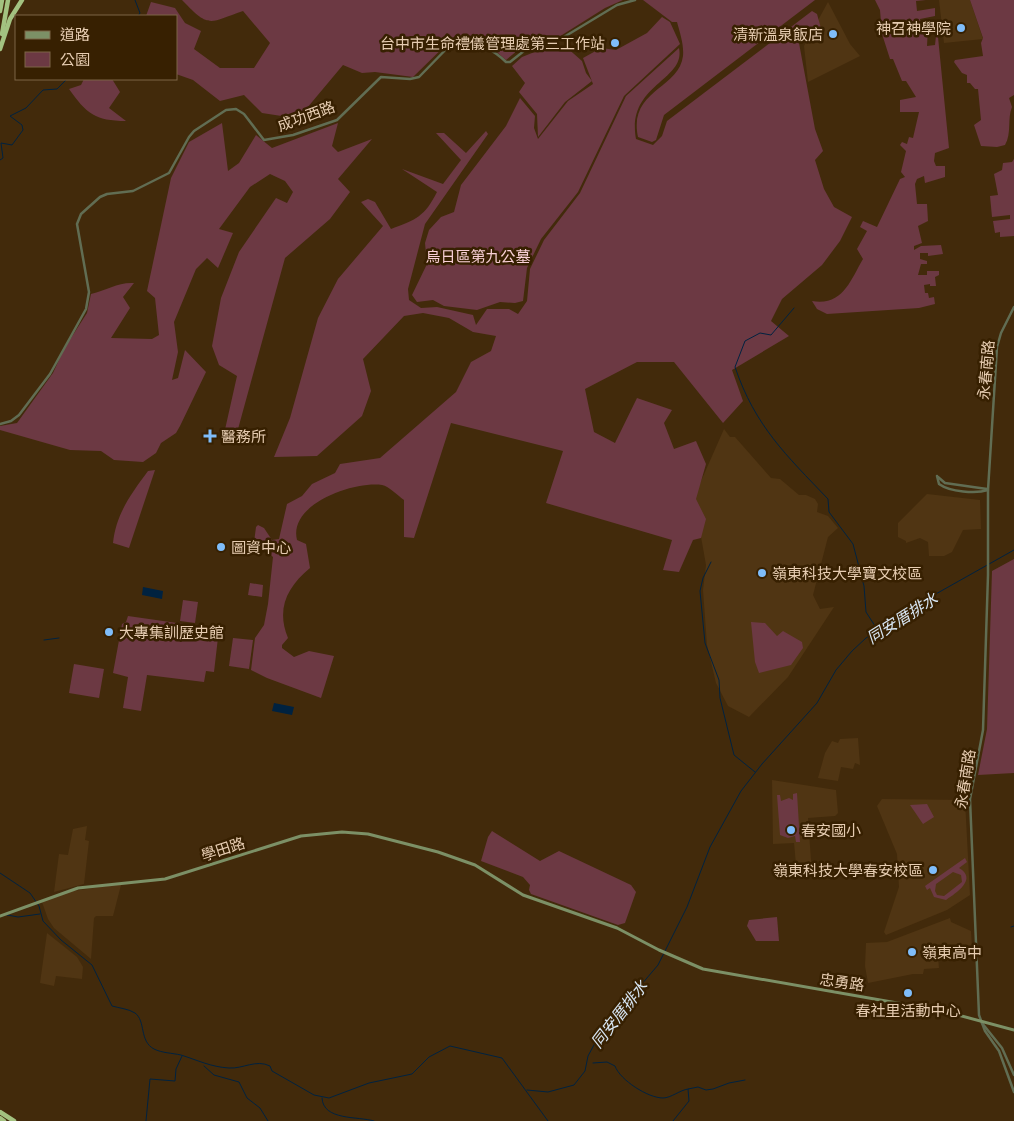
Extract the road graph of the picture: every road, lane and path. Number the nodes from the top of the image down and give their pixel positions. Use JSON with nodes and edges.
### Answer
{"nodes":[{"id":1,"x":2,"y":0,"type":"edge"},
{"id":2,"x":8,"y":0,"type":"edge"},
{"id":3,"x":22,"y":0,"type":"edge"},
{"id":4,"x":634,"y":0,"type":"edge"},
{"id":5,"x":0,"y":11,"type":"edge"},
{"id":6,"x":0,"y":49,"type":"edge"},
{"id":7,"x":1014,"y":307,"type":"edge"},
{"id":8,"x":0,"y":424,"type":"edge"},
{"id":9,"x":988,"y":490,"type":"junction"},
{"id":10,"x":0,"y":916,"type":"edge"},
{"id":11,"x":659,"y":950,"type":"joint"},
{"id":12,"x":980,"y":1022,"type":"junction"},
{"id":13,"x":1014,"y":1030,"type":"edge"},
{"id":14,"x":1014,"y":1074,"type":"edge"},
{"id":15,"x":1011,"y":1078,"type":"junction"},
{"id":16,"x":1013,"y":1084,"type":"edge"},
{"id":17,"x":1014,"y":1092,"type":"edge"},
{"id":18,"x":0,"y":1112,"type":"edge"},
{"id":19,"x":0,"y":1118,"type":"edge"},
{"id":20,"x":4,"y":1121,"type":"edge"},
{"id":21,"x":14,"y":1121,"type":"edge"}],
"edges":[{"from":1,"to":5,"type":"highway"},
{"from":2,"to":6,"type":"highway"},
{"from":3,"to":6,"type":"highway"},
{"from":4,"to":8,"type":"street","name":"成功西路"},
{"from":7,"to":9,"type":"street","name":"永春南路"},
{"from":9,"to":9,"type":"street"},
{"from":9,"to":12,"type":"street","name":"永春南路"},
{"from":10,"to":11,"type":"main road","name":"學田路"},
{"from":11,"to":12,"type":"main road","name":"忠勇路"},
{"from":12,"to":13,"type":"main road","name":"忠勇路"},
{"from":12,"to":14,"type":"street"},
{"from":12,"to":15,"type":"street"},
{"from":14,"to":15,"type":"street"},
{"from":15,"to":16,"type":"street"},
{"from":16,"to":17,"type":"street"},
{"from":18,"to":21,"type":"highway"},
{"from":19,"to":20,"type":"highway"}]}
